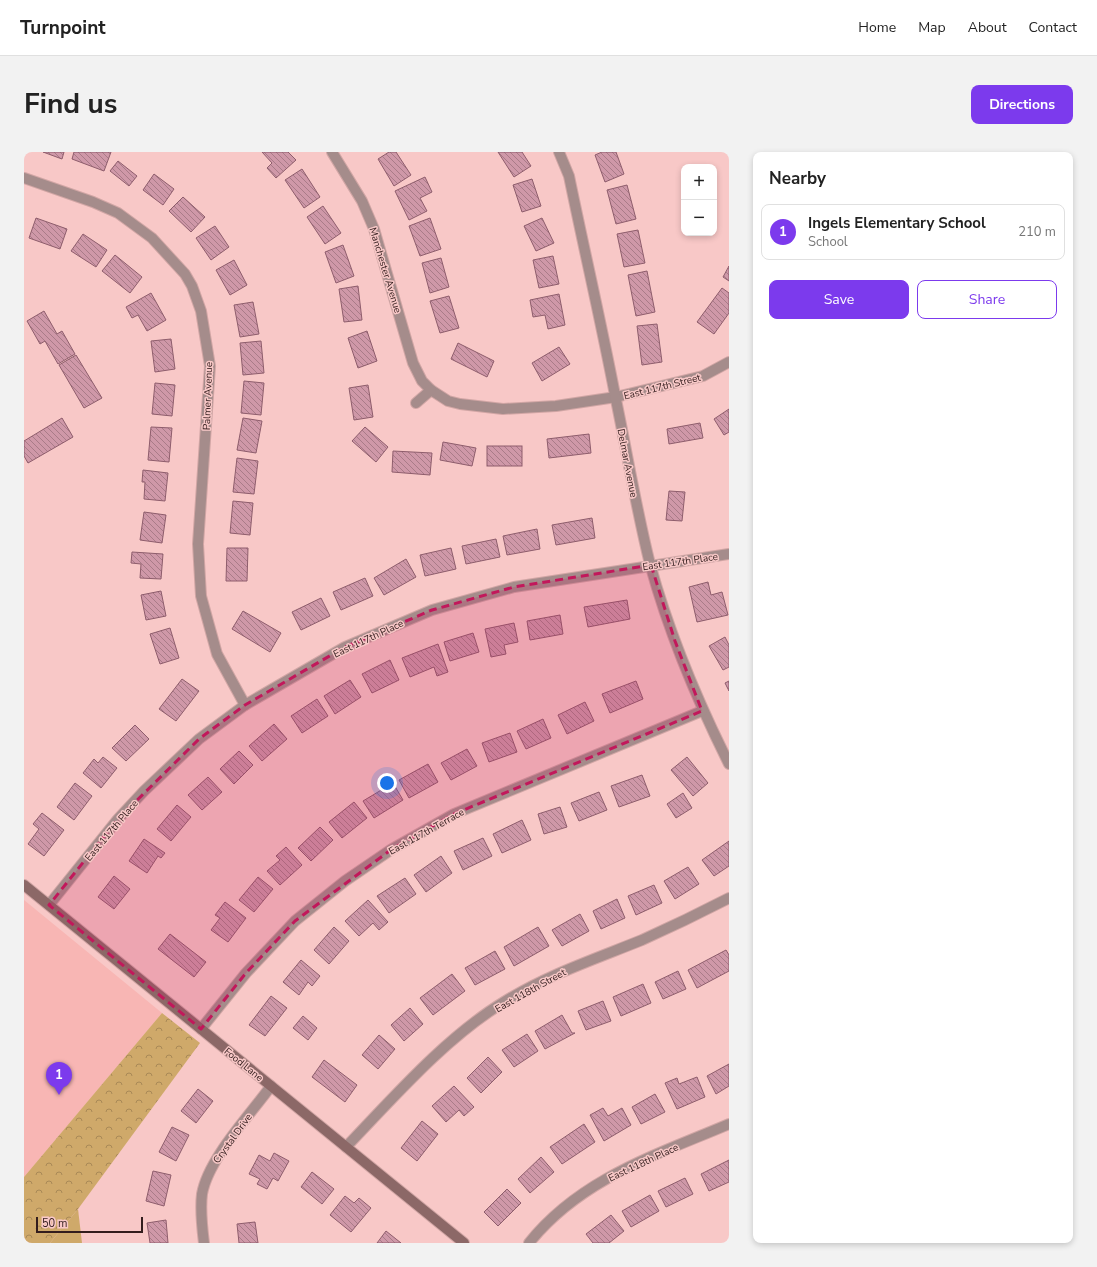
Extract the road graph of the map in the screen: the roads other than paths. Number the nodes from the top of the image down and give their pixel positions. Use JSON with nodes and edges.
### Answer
{"nodes":[{"id":1,"x":332,"y":152,"type":"edge"},
{"id":2,"x":559,"y":152,"type":"edge"},
{"id":3,"x":24,"y":178,"type":"edge"},
{"id":4,"x":729,"y":362,"type":"edge"},
{"id":5,"x":431,"y":390,"type":"junction"},
{"id":6,"x":616,"y":397,"type":"junction"},
{"id":7,"x":416,"y":403,"type":"dead end"},
{"id":8,"x":729,"y":554,"type":"edge"},
{"id":9,"x":651,"y":565,"type":"junction"},
{"id":10,"x":245,"y":705,"type":"junction"},
{"id":11,"x":702,"y":711,"type":"junction"},
{"id":12,"x":729,"y":764,"type":"edge"},
{"id":13,"x":24,"y":885,"type":"edge"},
{"id":14,"x":729,"y":898,"type":"edge"},
{"id":15,"x":49,"y":905,"type":"junction"},
{"id":16,"x":201,"y":1029,"type":"junction"},
{"id":17,"x":271,"y":1086,"type":"junction"},
{"id":18,"x":729,"y":1124,"type":"edge"},
{"id":19,"x":346,"y":1147,"type":"junction"},
{"id":20,"x":204,"y":1243,"type":"edge"},
{"id":21,"x":464,"y":1243,"type":"edge"},
{"id":22,"x":529,"y":1243,"type":"edge"}],
"edges":[{"from":1,"to":5,"type":"street","name":"Manchester Avenue"},
{"from":2,"to":6,"type":"street","name":"Delmar Avenue"},
{"from":3,"to":10,"type":"street","name":"Palmer Avenue"},
{"from":4,"to":6,"type":"street","name":"East 117th Street"},
{"from":5,"to":6,"type":"street","name":"Manchester Avenue"},
{"from":5,"to":7,"type":"street"},
{"from":6,"to":9,"type":"street","name":"Delmar Avenue"},
{"from":8,"to":9,"type":"street","name":"East 117th Place"},
{"from":9,"to":10,"type":"street","name":"East 117th Place"},
{"from":9,"to":11,"type":"street","name":"Delmar Avenue"},
{"from":10,"to":15,"type":"street","name":"East 117th Place"},
{"from":11,"to":12,"type":"street","name":"Delmar Avenue"},
{"from":11,"to":16,"type":"street","name":"East 117th Terrace"},
{"from":13,"to":15,"type":"street","name":"Food Lane"},
{"from":14,"to":19,"type":"street","name":"East 118th Street"},
{"from":15,"to":16,"type":"street","name":"Food Lane"},
{"from":16,"to":17,"type":"street","name":"Food Lane"},
{"from":17,"to":19,"type":"street","name":"Food Lane"},
{"from":17,"to":20,"type":"street","name":"Crystal Drive"},
{"from":18,"to":22,"type":"street","name":"East 118th Place"},
{"from":19,"to":21,"type":"street","name":"Food Lane"}]}
